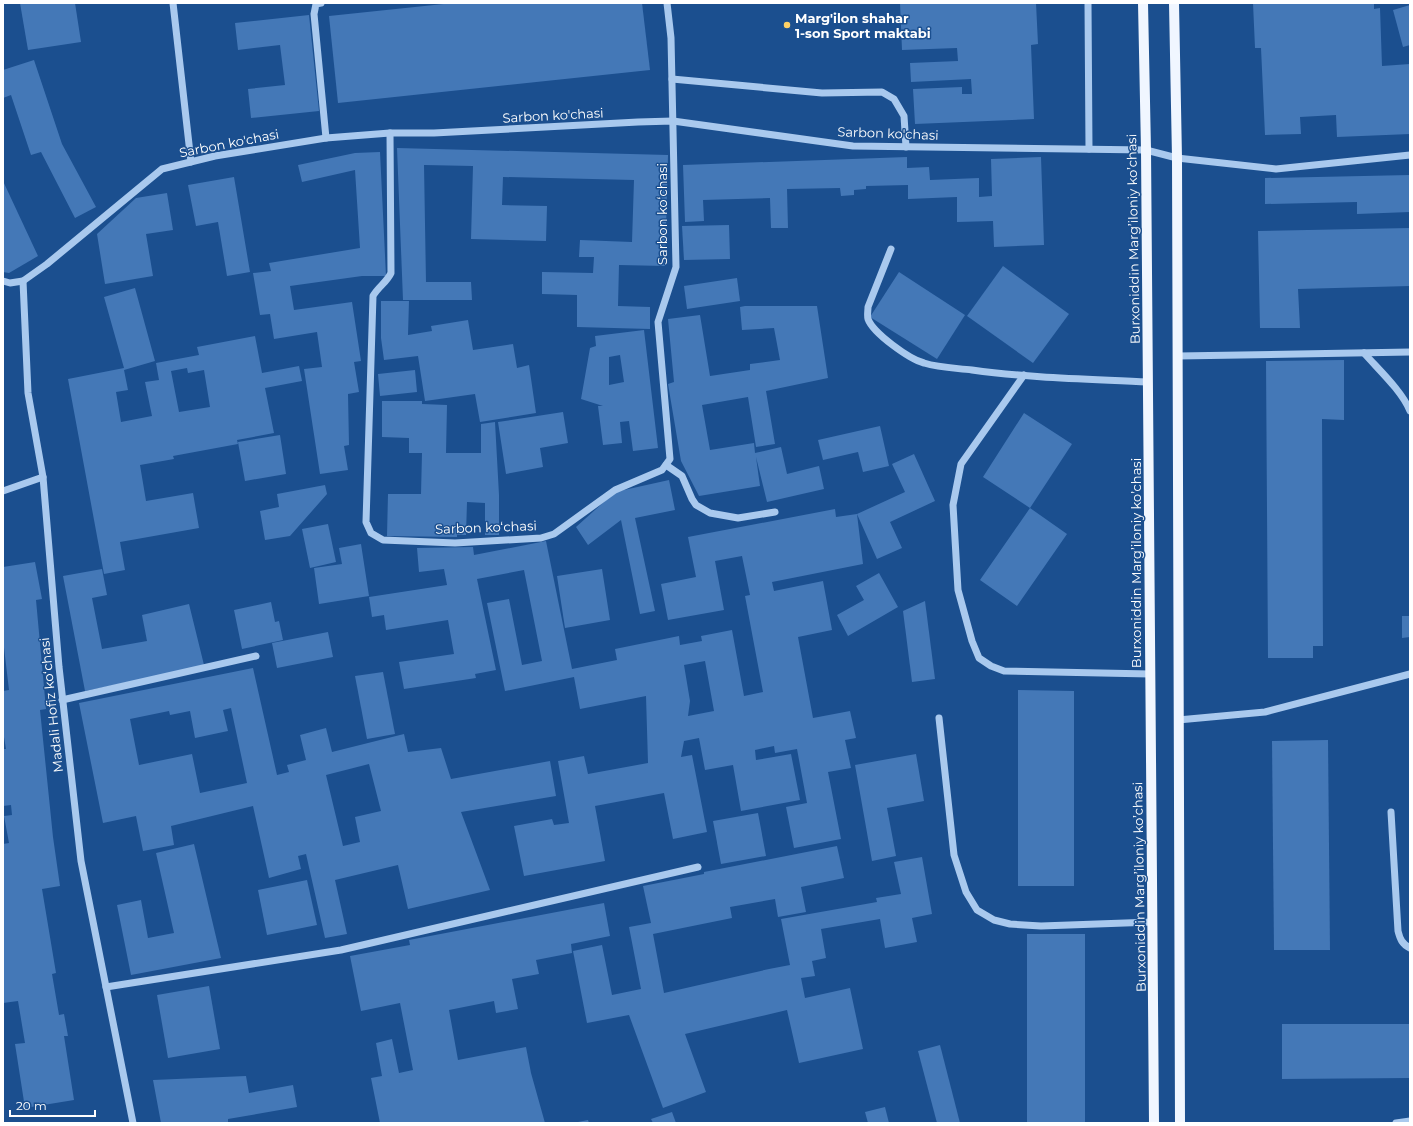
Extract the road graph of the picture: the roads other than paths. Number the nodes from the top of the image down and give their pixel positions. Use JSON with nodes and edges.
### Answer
{"nodes":[{"id":1,"x":173,"y":3,"type":"edge"},
{"id":2,"x":321,"y":3,"type":"edge"},
{"id":3,"x":667,"y":3,"type":"edge"},
{"id":4,"x":1088,"y":3,"type":"edge"},
{"id":5,"x":1143,"y":3,"type":"edge"},
{"id":6,"x":1174,"y":3,"type":"edge"},
{"id":7,"x":672,"y":79,"type":"junction"},
{"id":8,"x":673,"y":121,"type":"junction"},
{"id":9,"x":390,"y":133,"type":"junction"},
{"id":10,"x":326,"y":138,"type":"junction"},
{"id":11,"x":906,"y":147,"type":"junction"},
{"id":12,"x":1089,"y":149,"type":"junction"},
{"id":13,"x":1146,"y":150,"type":"junction"},
{"id":14,"x":1410,"y":155,"type":"edge"},
{"id":15,"x":1177,"y":158,"type":"junction"},
{"id":16,"x":191,"y":162,"type":"junction"},
{"id":17,"x":891,"y":249,"type":"dead end"},
{"id":18,"x":3,"y":281,"type":"edge"},
{"id":19,"x":23,"y":281,"type":"junction"},
{"id":20,"x":1364,"y":352,"type":"junction"},
{"id":21,"x":1410,"y":352,"type":"edge"},
{"id":22,"x":1178,"y":356,"type":"junction"},
{"id":23,"x":1024,"y":375,"type":"junction"},
{"id":24,"x":1148,"y":382,"type":"junction"},
{"id":25,"x":1410,"y":411,"type":"edge"},
{"id":26,"x":666,"y":464,"type":"junction"},
{"id":27,"x":43,"y":477,"type":"junction"},
{"id":28,"x":3,"y":491,"type":"edge"},
{"id":29,"x":775,"y":512,"type":"dead end"},
{"id":30,"x":256,"y":656,"type":"dead end"},
{"id":31,"x":1150,"y":674,"type":"junction"},
{"id":32,"x":1410,"y":674,"type":"edge"},
{"id":33,"x":62,"y":700,"type":"junction"},
{"id":34,"x":939,"y":718,"type":"dead end"},
{"id":35,"x":1178,"y":720,"type":"junction"},
{"id":36,"x":1391,"y":812,"type":"dead end"},
{"id":37,"x":698,"y":867,"type":"dead end"},
{"id":38,"x":1152,"y":922,"type":"junction"},
{"id":39,"x":1410,"y":948,"type":"edge"},
{"id":40,"x":106,"y":987,"type":"junction"},
{"id":41,"x":1410,"y":1121,"type":"edge"},
{"id":42,"x":133,"y":1123,"type":"edge"},
{"id":43,"x":1154,"y":1123,"type":"edge"},
{"id":44,"x":1180,"y":1123,"type":"edge"},
{"id":45,"x":1396,"y":1123,"type":"edge"}],
"edges":[{"from":1,"to":16,"type":"street"},
{"from":2,"to":10,"type":"street"},
{"from":3,"to":7,"type":"street","name":"Sarbon koʻchasi"},
{"from":4,"to":12,"type":"street"},
{"from":5,"to":13,"type":"main road","name":"Burxoniddin Marg’iloniy ko’chasi"},
{"from":6,"to":15,"type":"main road"},
{"from":7,"to":8,"type":"street","name":"Sarbon koʻchasi"},
{"from":7,"to":11,"type":"street"},
{"from":8,"to":9,"type":"street","name":"Sarbon ko'chasi"},
{"from":8,"to":11,"type":"street","name":"Sarbon ko'chasi"},
{"from":8,"to":26,"type":"street","name":"Sarbon koʻchasi"},
{"from":9,"to":10,"type":"street","name":"Sarbon ko'chasi"},
{"from":9,"to":26,"type":"street","name":"Sarbon koʻchasi"},
{"from":10,"to":16,"type":"street","name":"Sarbon ko'chasi"},
{"from":11,"to":12,"type":"street","name":"Sarbon ko'chasi"},
{"from":12,"to":13,"type":"street","name":"Sarbon ko'chasi"},
{"from":13,"to":15,"type":"street","name":"Sarbon ko'chasi"},
{"from":13,"to":24,"type":"main road","name":"Burxoniddin Marg’iloniy ko’chasi"},
{"from":14,"to":15,"type":"street","name":"Sarbon ko'chasi"},
{"from":15,"to":22,"type":"main road"},
{"from":16,"to":19,"type":"street","name":"Sarbon ko'chasi"},
{"from":17,"to":23,"type":"street"},
{"from":18,"to":19,"type":"street"},
{"from":19,"to":27,"type":"street","name":"Madali Hofiz koʻchasi"},
{"from":20,"to":21,"type":"street"},
{"from":20,"to":22,"type":"street"},
{"from":20,"to":25,"type":"street"},
{"from":22,"to":35,"type":"main road"},
{"from":23,"to":24,"type":"street"},
{"from":23,"to":31,"type":"street"},
{"from":24,"to":31,"type":"main road","name":"Burxoniddin Marg’iloniy ko’chasi"},
{"from":26,"to":29,"type":"street"},
{"from":27,"to":28,"type":"street"},
{"from":27,"to":33,"type":"street","name":"Madali Hofiz koʻchasi"},
{"from":30,"to":33,"type":"street"},
{"from":31,"to":38,"type":"main road","name":"Burxoniddin Marg’iloniy ko’chasi"},
{"from":32,"to":35,"type":"street"},
{"from":33,"to":40,"type":"street","name":"Madali Hofiz koʻchasi"},
{"from":34,"to":38,"type":"street"},
{"from":35,"to":44,"type":"main road"},
{"from":36,"to":39,"type":"street"},
{"from":37,"to":40,"type":"street"},
{"from":38,"to":43,"type":"main road","name":"Burxoniddin Marg’iloniy ko’chasi"},
{"from":40,"to":42,"type":"street","name":"Madali Hofiz koʻchasi"},
{"from":41,"to":45,"type":"street"}]}
